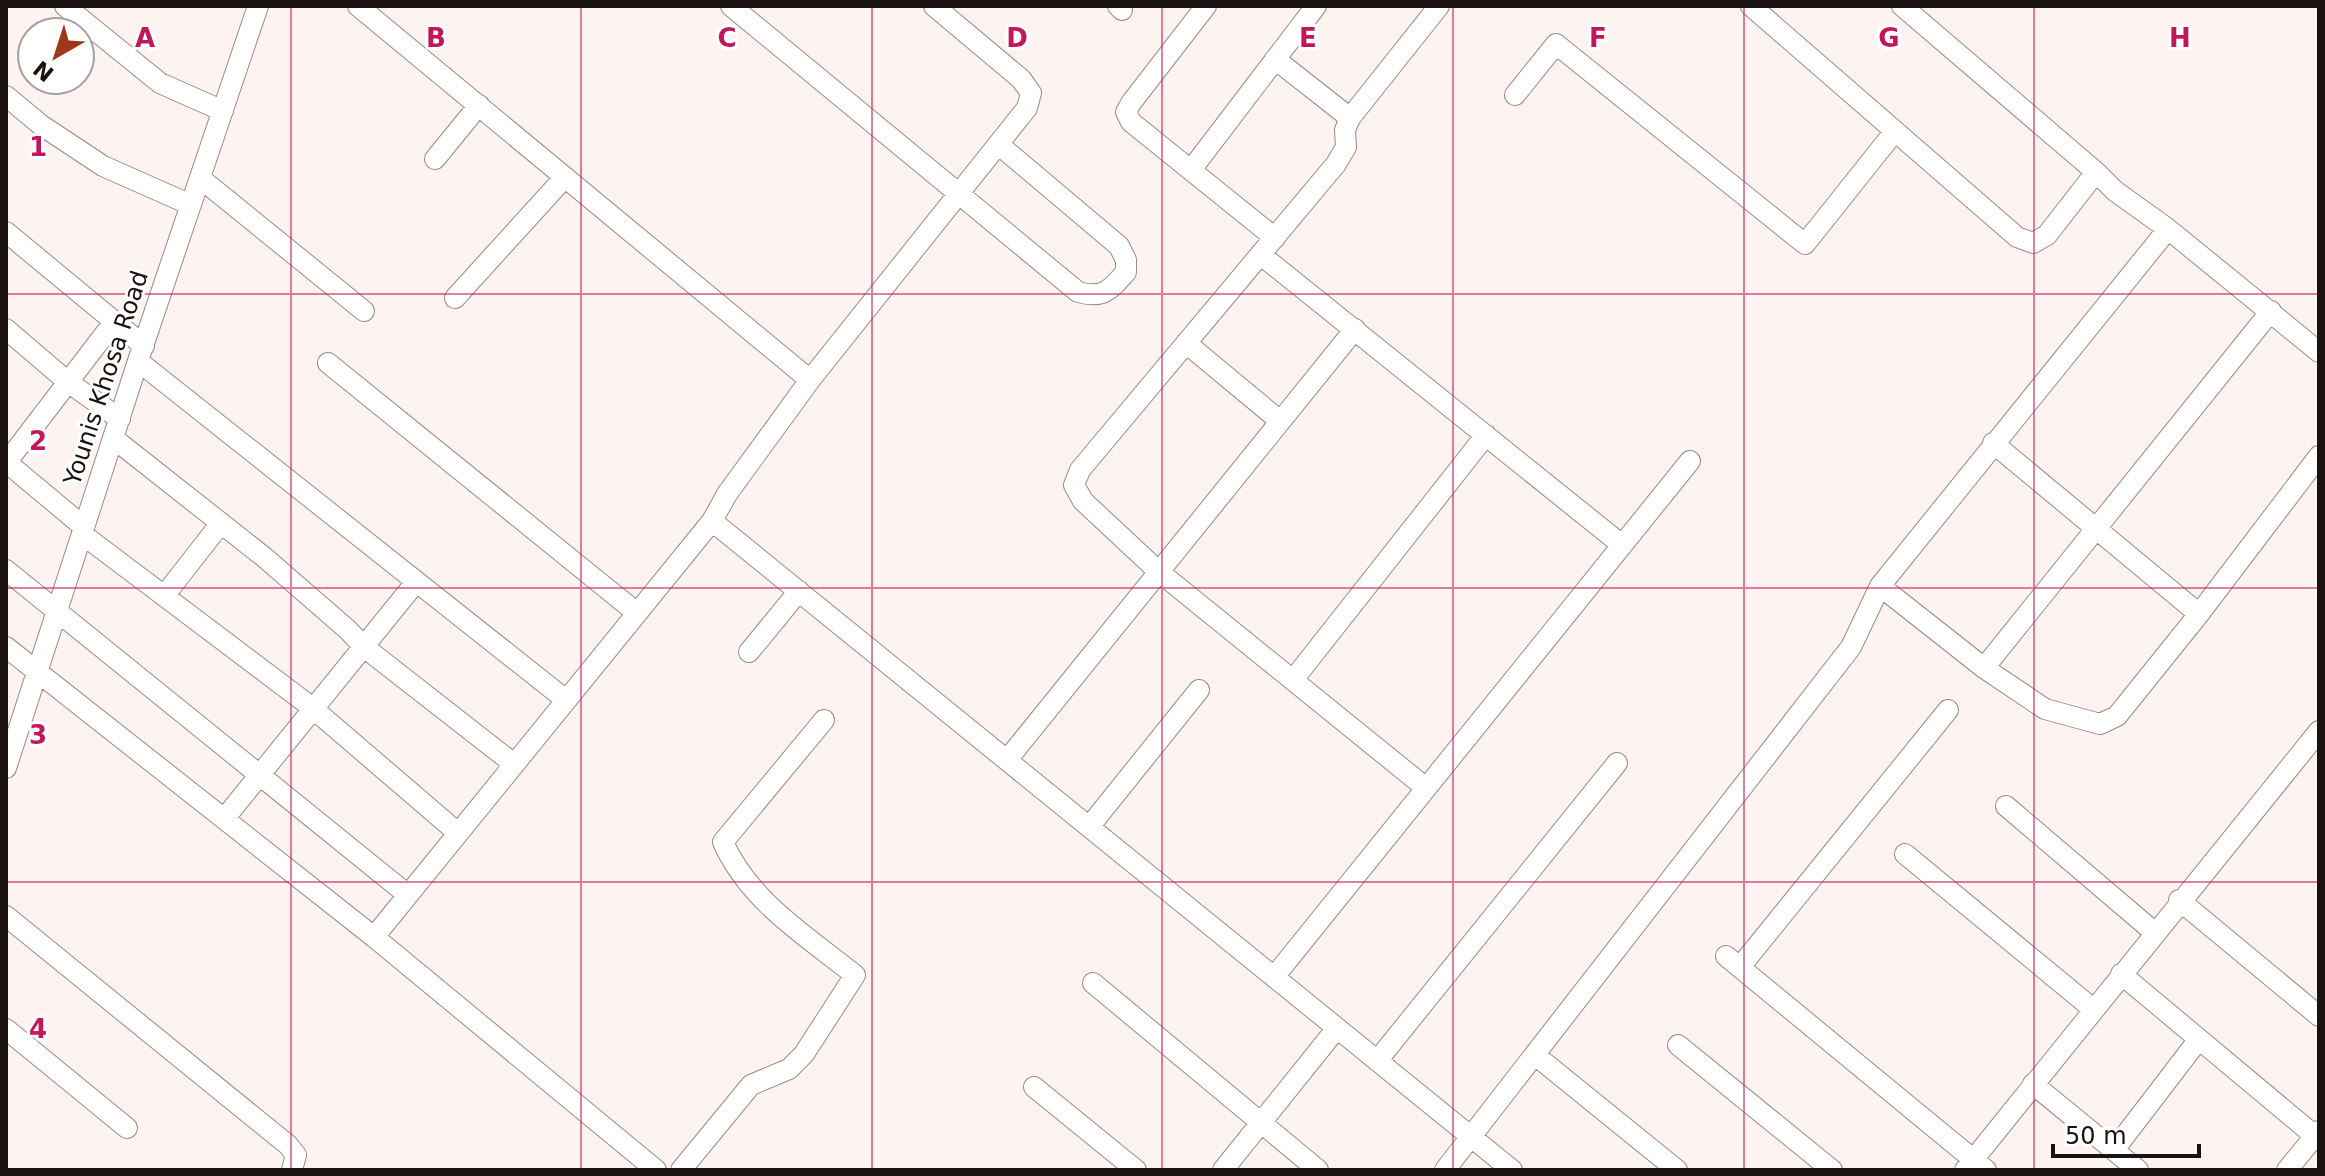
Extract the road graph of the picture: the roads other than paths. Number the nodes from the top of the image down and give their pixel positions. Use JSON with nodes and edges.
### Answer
{"nodes":[{"id":1,"x":65,"y":6,"type":"edge"},
{"id":2,"x":258,"y":6,"type":"edge"},
{"id":3,"x":358,"y":6,"type":"edge"},
{"id":4,"x":731,"y":6,"type":"edge"},
{"id":5,"x":934,"y":6,"type":"edge"},
{"id":6,"x":1206,"y":6,"type":"edge"},
{"id":7,"x":1316,"y":6,"type":"edge"},
{"id":8,"x":1439,"y":6,"type":"edge"},
{"id":9,"x":1751,"y":6,"type":"edge"},
{"id":10,"x":1902,"y":6,"type":"edge"},
{"id":11,"x":1927,"y":14,"type":"edge"},
{"id":12,"x":1275,"y":59,"type":"junction"},
{"id":13,"x":1515,"y":95,"type":"dead end"},
{"id":14,"x":6,"y":96,"type":"edge"},
{"id":15,"x":479,"y":105,"type":"junction"},
{"id":16,"x":223,"y":111,"type":"junction"},
{"id":17,"x":1350,"y":118,"type":"junction"},
{"id":18,"x":1895,"y":131,"type":"junction"},
{"id":19,"x":998,"y":144,"type":"junction"},
{"id":20,"x":435,"y":159,"type":"dead end"},
{"id":21,"x":1191,"y":170,"type":"junction"},
{"id":22,"x":2096,"y":172,"type":"junction"},
{"id":23,"x":565,"y":177,"type":"junction"},
{"id":24,"x":200,"y":178,"type":"junction"},
{"id":25,"x":959,"y":193,"type":"junction"},
{"id":26,"x":191,"y":205,"type":"junction"},
{"id":27,"x":2168,"y":229,"type":"junction"},
{"id":28,"x":6,"y":232,"type":"edge"},
{"id":29,"x":1275,"y":238,"type":"junction"},
{"id":30,"x":1261,"y":255,"type":"junction"},
{"id":31,"x":455,"y":298,"type":"dead end"},
{"id":32,"x":364,"y":311,"type":"dead end"},
{"id":33,"x":2271,"y":311,"type":"junction"},
{"id":34,"x":114,"y":322,"type":"junction"},
{"id":35,"x":6,"y":329,"type":"edge"},
{"id":36,"x":1355,"y":329,"type":"junction"},
{"id":37,"x":1186,"y":343,"type":"junction"},
{"id":38,"x":2319,"y":352,"type":"edge"},
{"id":39,"x":141,"y":353,"type":"junction"},
{"id":40,"x":328,"y":363,"type":"dead end"},
{"id":41,"x":810,"y":380,"type":"junction"},
{"id":42,"x":68,"y":382,"type":"junction"},
{"id":43,"x":1280,"y":421,"type":"junction"},
{"id":44,"x":116,"y":428,"type":"junction"},
{"id":45,"x":1486,"y":435,"type":"junction"},
{"id":46,"x":1993,"y":443,"type":"junction"},
{"id":47,"x":9,"y":454,"type":"edge"},
{"id":48,"x":2319,"y":456,"type":"edge"},
{"id":49,"x":1690,"y":461,"type":"dead end"},
{"id":50,"x":712,"y":521,"type":"junction"},
{"id":51,"x":221,"y":523,"type":"junction"},
{"id":52,"x":83,"y":530,"type":"junction"},
{"id":53,"x":2095,"y":530,"type":"junction"},
{"id":54,"x":1622,"y":545,"type":"junction"},
{"id":55,"x":6,"y":570,"type":"edge"},
{"id":56,"x":1158,"y":571,"type":"junction"},
{"id":57,"x":416,"y":582,"type":"junction"},
{"id":58,"x":1880,"y":586,"type":"junction"},
{"id":59,"x":799,"y":591,"type":"junction"},
{"id":60,"x":164,"y":596,"type":"junction"},
{"id":61,"x":57,"y":612,"type":"junction"},
{"id":62,"x":637,"y":613,"type":"junction"},
{"id":63,"x":2199,"y":614,"type":"junction"},
{"id":64,"x":6,"y":647,"type":"edge"},
{"id":65,"x":364,"y":647,"type":"junction"},
{"id":66,"x":749,"y":652,"type":"dead end"},
{"id":67,"x":1984,"y":668,"type":"junction"},
{"id":68,"x":37,"y":672,"type":"junction"},
{"id":69,"x":1293,"y":680,"type":"junction"},
{"id":70,"x":1199,"y":690,"type":"dead end"},
{"id":71,"x":566,"y":700,"type":"junction"},
{"id":72,"x":314,"y":710,"type":"junction"},
{"id":73,"x":1948,"y":710,"type":"dead end"},
{"id":74,"x":824,"y":720,"type":"dead end"},
{"id":75,"x":2319,"y":731,"type":"edge"},
{"id":76,"x":1007,"y":760,"type":"junction"},
{"id":77,"x":1617,"y":763,"type":"dead end"},
{"id":78,"x":514,"y":764,"type":"junction"},
{"id":79,"x":6,"y":768,"type":"edge"},
{"id":80,"x":260,"y":776,"type":"junction"},
{"id":81,"x":1426,"y":788,"type":"junction"},
{"id":82,"x":2006,"y":806,"type":"dead end"},
{"id":83,"x":224,"y":819,"type":"junction"},
{"id":84,"x":1089,"y":827,"type":"junction"},
{"id":85,"x":458,"y":833,"type":"junction"},
{"id":86,"x":1905,"y":854,"type":"dead end"},
{"id":87,"x":408,"y":895,"type":"junction"},
{"id":88,"x":2179,"y":900,"type":"junction"},
{"id":89,"x":6,"y":916,"type":"edge"},
{"id":90,"x":2154,"y":932,"type":"junction"},
{"id":91,"x":374,"y":937,"type":"junction"},
{"id":92,"x":2121,"y":974,"type":"junction"},
{"id":93,"x":1274,"y":977,"type":"junction"},
{"id":94,"x":1093,"y":983,"type":"dead end"},
{"id":95,"x":2093,"y":1009,"type":"junction"},
{"id":96,"x":2319,"y":1016,"type":"edge"},
{"id":97,"x":1337,"y":1028,"type":"junction"},
{"id":98,"x":6,"y":1029,"type":"edge"},
{"id":99,"x":2199,"y":1039,"type":"junction"},
{"id":100,"x":1678,"y":1045,"type":"dead end"},
{"id":101,"x":1535,"y":1055,"type":"junction"},
{"id":102,"x":1377,"y":1061,"type":"junction"},
{"id":103,"x":2033,"y":1084,"type":"junction"},
{"id":104,"x":1034,"y":1087,"type":"dead end"},
{"id":105,"x":1261,"y":1122,"type":"junction"},
{"id":106,"x":127,"y":1128,"type":"dead end"},
{"id":107,"x":2317,"y":1134,"type":"edge"},
{"id":108,"x":1471,"y":1137,"type":"junction"},
{"id":109,"x":2114,"y":1150,"type":"junction"},
{"id":110,"x":1975,"y":1166,"type":"edge"},
{"id":111,"x":292,"y":1170,"type":"edge"},
{"id":112,"x":656,"y":1170,"type":"edge"},
{"id":113,"x":681,"y":1170,"type":"edge"},
{"id":114,"x":1136,"y":1170,"type":"edge"},
{"id":115,"x":1223,"y":1170,"type":"edge"},
{"id":116,"x":1318,"y":1170,"type":"edge"},
{"id":117,"x":1445,"y":1170,"type":"edge"},
{"id":118,"x":1512,"y":1170,"type":"edge"},
{"id":119,"x":1677,"y":1170,"type":"edge"},
{"id":120,"x":1832,"y":1170,"type":"edge"},
{"id":121,"x":2138,"y":1170,"type":"edge"},
{"id":122,"x":2287,"y":1170,"type":"edge"}],
"edges":[{"from":1,"to":16,"type":"street"},
{"from":2,"to":16,"type":"street","name":"Younis Khosa Road"},
{"from":3,"to":15,"type":"street"},
{"from":4,"to":25,"type":"street"},
{"from":5,"to":19,"type":"street"},
{"from":6,"to":21,"type":"street"},
{"from":7,"to":12,"type":"street"},
{"from":8,"to":17,"type":"street"},
{"from":9,"to":18,"type":"street"},
{"from":10,"to":11,"type":"street"},
{"from":11,"to":22,"type":"street"},
{"from":12,"to":17,"type":"street"},
{"from":12,"to":21,"type":"street"},
{"from":13,"to":18,"type":"street"},
{"from":14,"to":26,"type":"street"},
{"from":15,"to":20,"type":"street"},
{"from":15,"to":23,"type":"street"},
{"from":16,"to":24,"type":"street","name":"Younis Khosa Road"},
{"from":17,"to":29,"type":"street"},
{"from":18,"to":22,"type":"street"},
{"from":19,"to":25,"type":"street"},
{"from":19,"to":25,"type":"street"},
{"from":21,"to":29,"type":"street"},
{"from":22,"to":27,"type":"street"},
{"from":23,"to":31,"type":"street"},
{"from":23,"to":41,"type":"street"},
{"from":24,"to":26,"type":"street","name":"Younis Khosa Road"},
{"from":24,"to":32,"type":"street"},
{"from":25,"to":41,"type":"street"},
{"from":26,"to":39,"type":"street","name":"Younis Khosa Road"},
{"from":27,"to":33,"type":"street"},
{"from":27,"to":46,"type":"street"},
{"from":28,"to":34,"type":"street"},
{"from":29,"to":30,"type":"street"},
{"from":30,"to":36,"type":"street"},
{"from":30,"to":37,"type":"street"},
{"from":33,"to":38,"type":"street"},
{"from":33,"to":53,"type":"street"},
{"from":34,"to":39,"type":"street"},
{"from":34,"to":42,"type":"street"},
{"from":35,"to":42,"type":"street"},
{"from":36,"to":43,"type":"street"},
{"from":36,"to":45,"type":"street"},
{"from":37,"to":43,"type":"street"},
{"from":37,"to":56,"type":"street"},
{"from":39,"to":44,"type":"street","name":"Younis Khosa Road"},
{"from":39,"to":57,"type":"street"},
{"from":40,"to":62,"type":"street"},
{"from":41,"to":50,"type":"street"},
{"from":42,"to":44,"type":"street"},
{"from":42,"to":47,"type":"street"},
{"from":43,"to":56,"type":"street"},
{"from":44,"to":51,"type":"street"},
{"from":44,"to":52,"type":"street","name":"Younis Khosa Road"},
{"from":45,"to":54,"type":"street"},
{"from":45,"to":69,"type":"street"},
{"from":46,"to":53,"type":"street"},
{"from":46,"to":58,"type":"street"},
{"from":47,"to":52,"type":"street"},
{"from":48,"to":63,"type":"street"},
{"from":49,"to":54,"type":"street"},
{"from":50,"to":59,"type":"street"},
{"from":50,"to":62,"type":"street"},
{"from":51,"to":60,"type":"street"},
{"from":51,"to":65,"type":"street"},
{"from":52,"to":60,"type":"street"},
{"from":52,"to":61,"type":"street","name":"Younis Khosa Road"},
{"from":53,"to":63,"type":"street"},
{"from":53,"to":67,"type":"street"},
{"from":54,"to":81,"type":"street"},
{"from":55,"to":61,"type":"street"},
{"from":56,"to":69,"type":"street"},
{"from":56,"to":76,"type":"street"},
{"from":57,"to":65,"type":"street"},
{"from":57,"to":71,"type":"street"},
{"from":58,"to":67,"type":"street"},
{"from":58,"to":101,"type":"street"},
{"from":59,"to":66,"type":"street"},
{"from":59,"to":76,"type":"street"},
{"from":60,"to":72,"type":"street"},
{"from":61,"to":68,"type":"street","name":"Younis Khosa Road"},
{"from":61,"to":80,"type":"street"},
{"from":62,"to":71,"type":"street"},
{"from":63,"to":67,"type":"street"},
{"from":64,"to":68,"type":"street"},
{"from":65,"to":72,"type":"street"},
{"from":65,"to":78,"type":"street"},
{"from":68,"to":79,"type":"street","name":"Younis Khosa Road"},
{"from":68,"to":83,"type":"street"},
{"from":69,"to":81,"type":"street"},
{"from":70,"to":84,"type":"street"},
{"from":71,"to":78,"type":"street"},
{"from":72,"to":80,"type":"street"},
{"from":72,"to":85,"type":"street"},
{"from":73,"to":110,"type":"street"},
{"from":74,"to":113,"type":"street"},
{"from":75,"to":88,"type":"street"},
{"from":76,"to":84,"type":"street"},
{"from":77,"to":102,"type":"street"},
{"from":78,"to":85,"type":"street"},
{"from":80,"to":83,"type":"street"},
{"from":80,"to":87,"type":"street"},
{"from":81,"to":93,"type":"street"},
{"from":82,"to":90,"type":"street"},
{"from":83,"to":91,"type":"street"},
{"from":84,"to":93,"type":"street"},
{"from":85,"to":87,"type":"street"},
{"from":86,"to":95,"type":"street"},
{"from":87,"to":91,"type":"street"},
{"from":88,"to":90,"type":"street"},
{"from":88,"to":96,"type":"street"},
{"from":89,"to":111,"type":"street"},
{"from":90,"to":92,"type":"street"},
{"from":91,"to":112,"type":"street"},
{"from":92,"to":95,"type":"street"},
{"from":92,"to":99,"type":"street"},
{"from":93,"to":97,"type":"street"},
{"from":94,"to":105,"type":"street"},
{"from":95,"to":103,"type":"street"},
{"from":97,"to":102,"type":"street"},
{"from":97,"to":105,"type":"street"},
{"from":98,"to":106,"type":"street"},
{"from":99,"to":107,"type":"street"},
{"from":99,"to":109,"type":"street"},
{"from":100,"to":120,"type":"street"},
{"from":101,"to":108,"type":"street"},
{"from":101,"to":119,"type":"street"},
{"from":102,"to":108,"type":"street"},
{"from":103,"to":109,"type":"street"},
{"from":103,"to":110,"type":"street"},
{"from":104,"to":114,"type":"street"},
{"from":105,"to":115,"type":"street"},
{"from":105,"to":116,"type":"street"},
{"from":107,"to":122,"type":"street"},
{"from":108,"to":117,"type":"street"},
{"from":108,"to":118,"type":"street"},
{"from":109,"to":121,"type":"street"}]}
